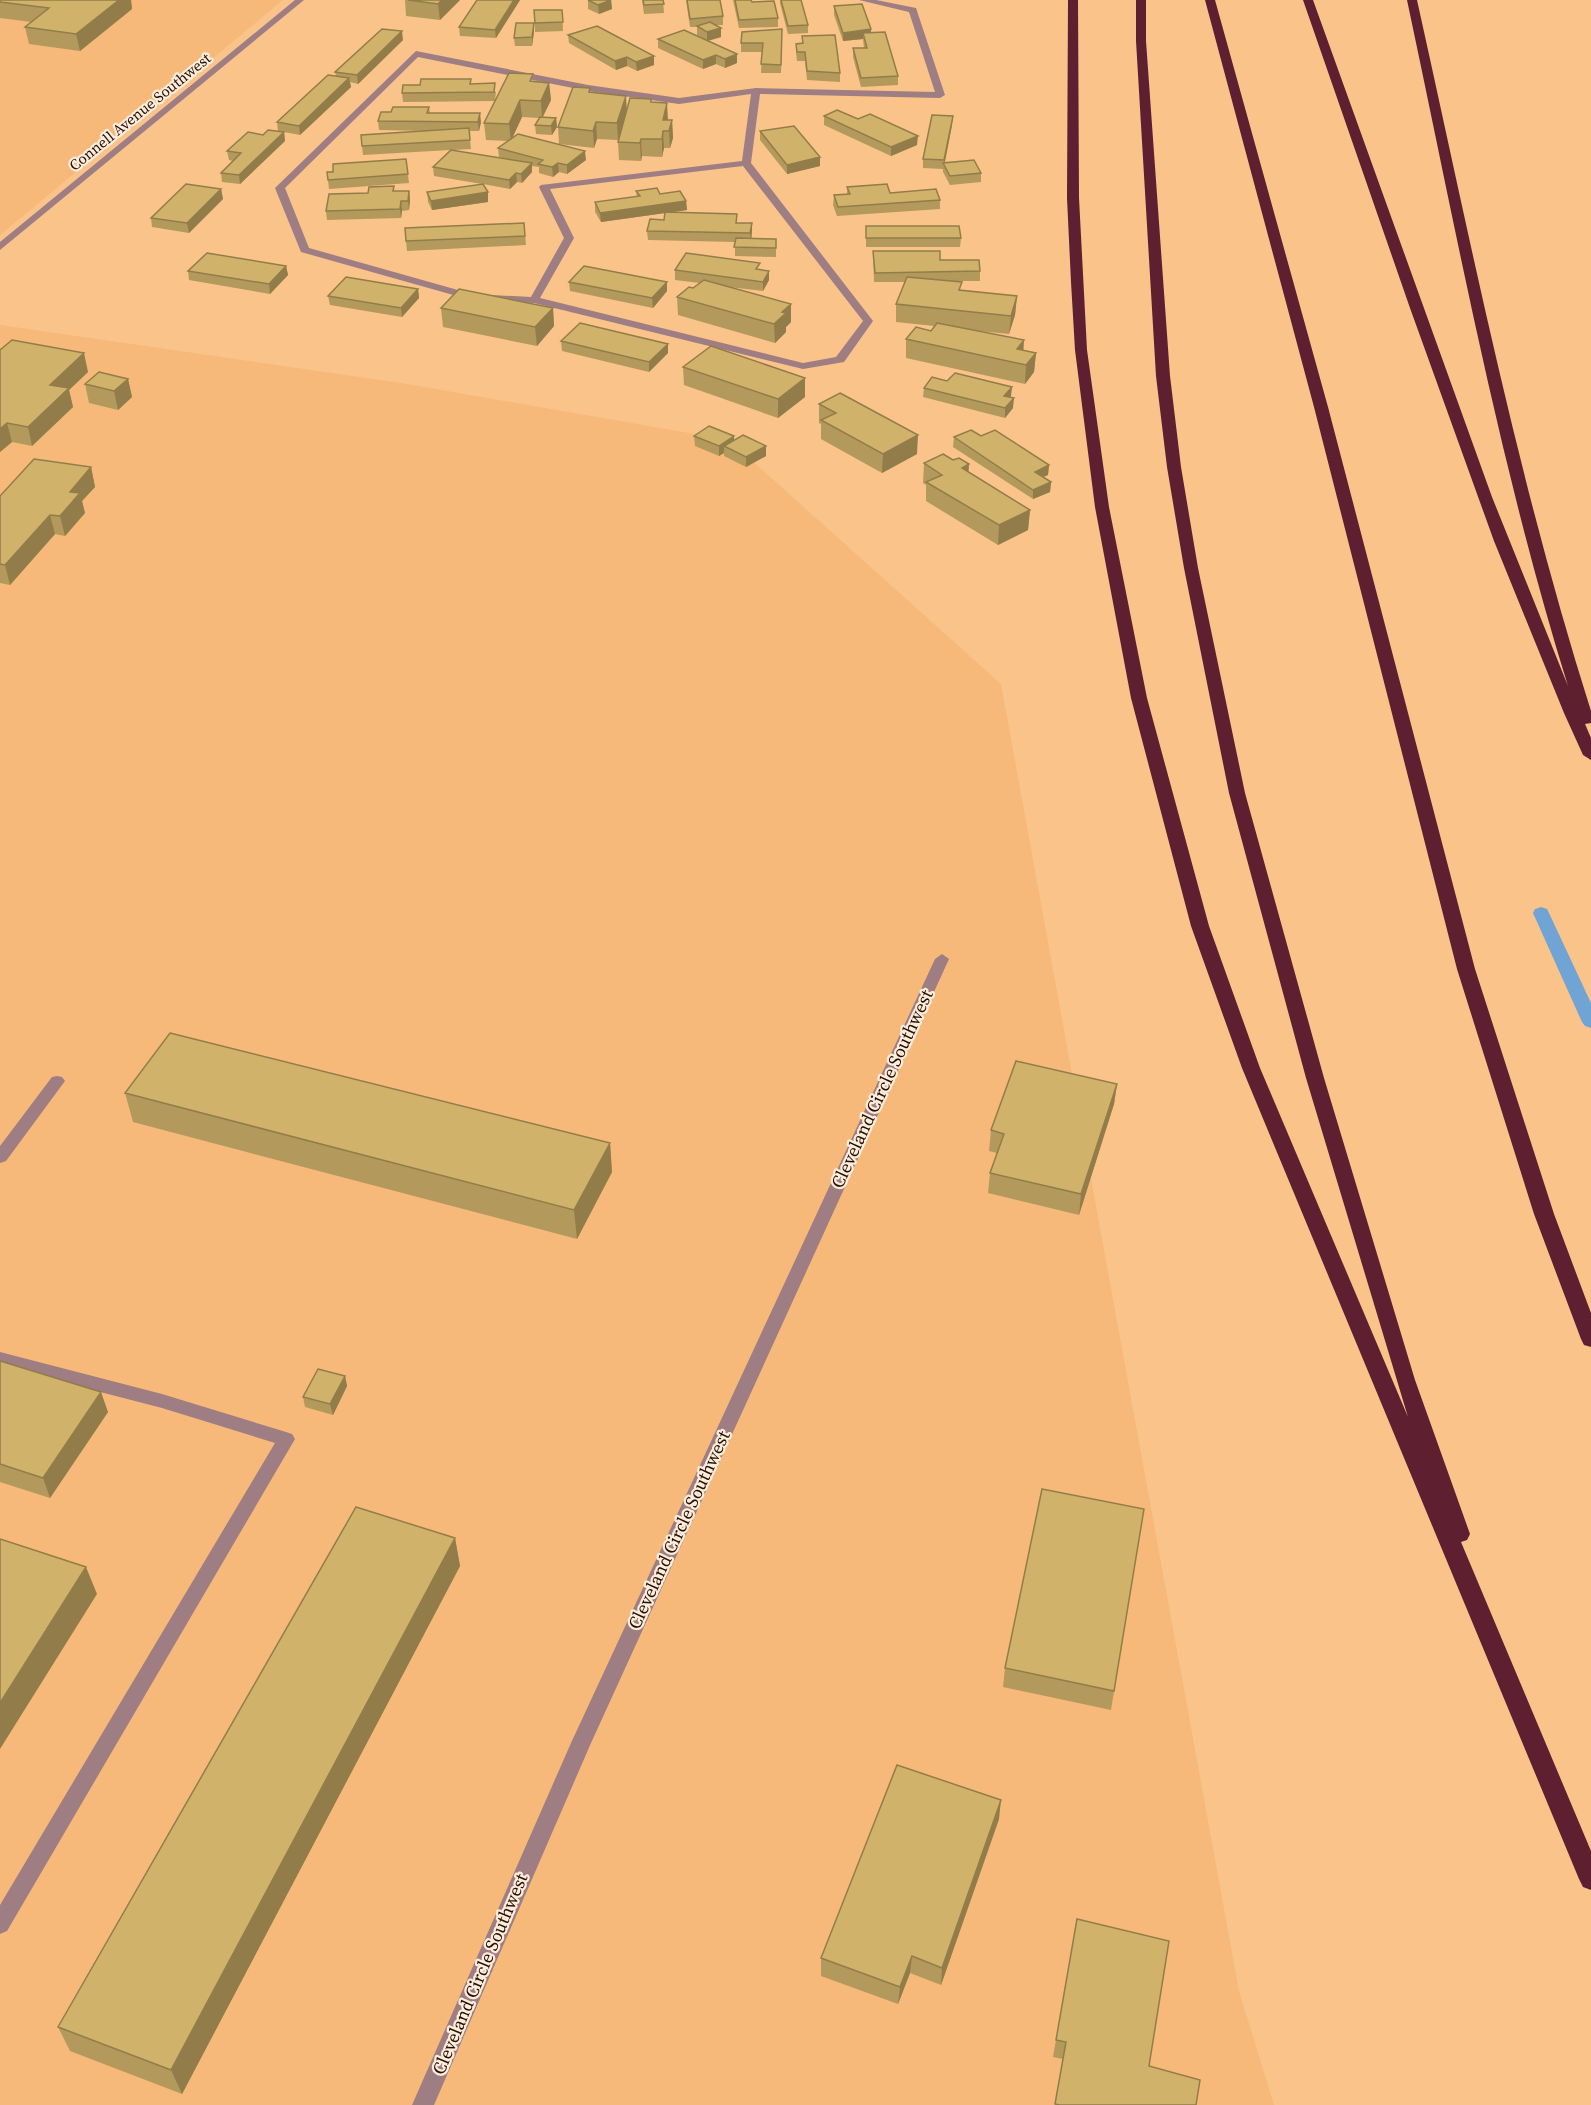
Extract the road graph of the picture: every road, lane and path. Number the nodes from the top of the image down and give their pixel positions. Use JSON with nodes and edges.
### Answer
{"nodes":[{"id":1,"x":300,"y":0,"type":"edge"},
{"id":2,"x":863,"y":0,"type":"edge"},
{"id":3,"x":1073,"y":0,"type":"edge"},
{"id":4,"x":1141,"y":0,"type":"edge"},
{"id":5,"x":1210,"y":0,"type":"edge"},
{"id":6,"x":1308,"y":0,"type":"edge"},
{"id":7,"x":1412,"y":0,"type":"edge"},
{"id":8,"x":756,"y":91,"type":"junction"},
{"id":9,"x":746,"y":163,"type":"junction"},
{"id":10,"x":0,"y":247,"type":"edge"},
{"id":11,"x":534,"y":300,"type":"junction"},
{"id":12,"x":1591,"y":736,"type":"edge"},
{"id":13,"x":1591,"y":755,"type":"edge"},
{"id":14,"x":942,"y":959,"type":"dead end"},
{"id":15,"x":57,"y":1081,"type":"dead end"},
{"id":16,"x":0,"y":1157,"type":"edge"},
{"id":17,"x":1591,"y":1340,"type":"edge"},
{"id":18,"x":0,"y":1359,"type":"edge"},
{"id":19,"x":1552,"y":1786,"type":"junction"},
{"id":20,"x":1591,"y":1879,"type":"edge"},
{"id":21,"x":0,"y":1924,"type":"edge"},
{"id":22,"x":423,"y":2105,"type":"edge"}],
"edges":[{"from":1,"to":10,"type":"street","name":"Connell Avenue Southwest"},
{"from":2,"to":8,"type":"street"},
{"from":3,"to":19,"type":"highway"},
{"from":4,"to":19,"type":"highway"},
{"from":5,"to":17,"type":"highway"},
{"from":6,"to":13,"type":"highway"},
{"from":7,"to":12,"type":"highway"},
{"from":8,"to":9,"type":"street"},
{"from":8,"to":11,"type":"street"},
{"from":9,"to":11,"type":"street"},
{"from":9,"to":11,"type":"street"},
{"from":14,"to":22,"type":"street","name":"Cleveland Circle Southwest"},
{"from":15,"to":16,"type":"street"},
{"from":18,"to":21,"type":"street"},
{"from":19,"to":20,"type":"highway"}]}
